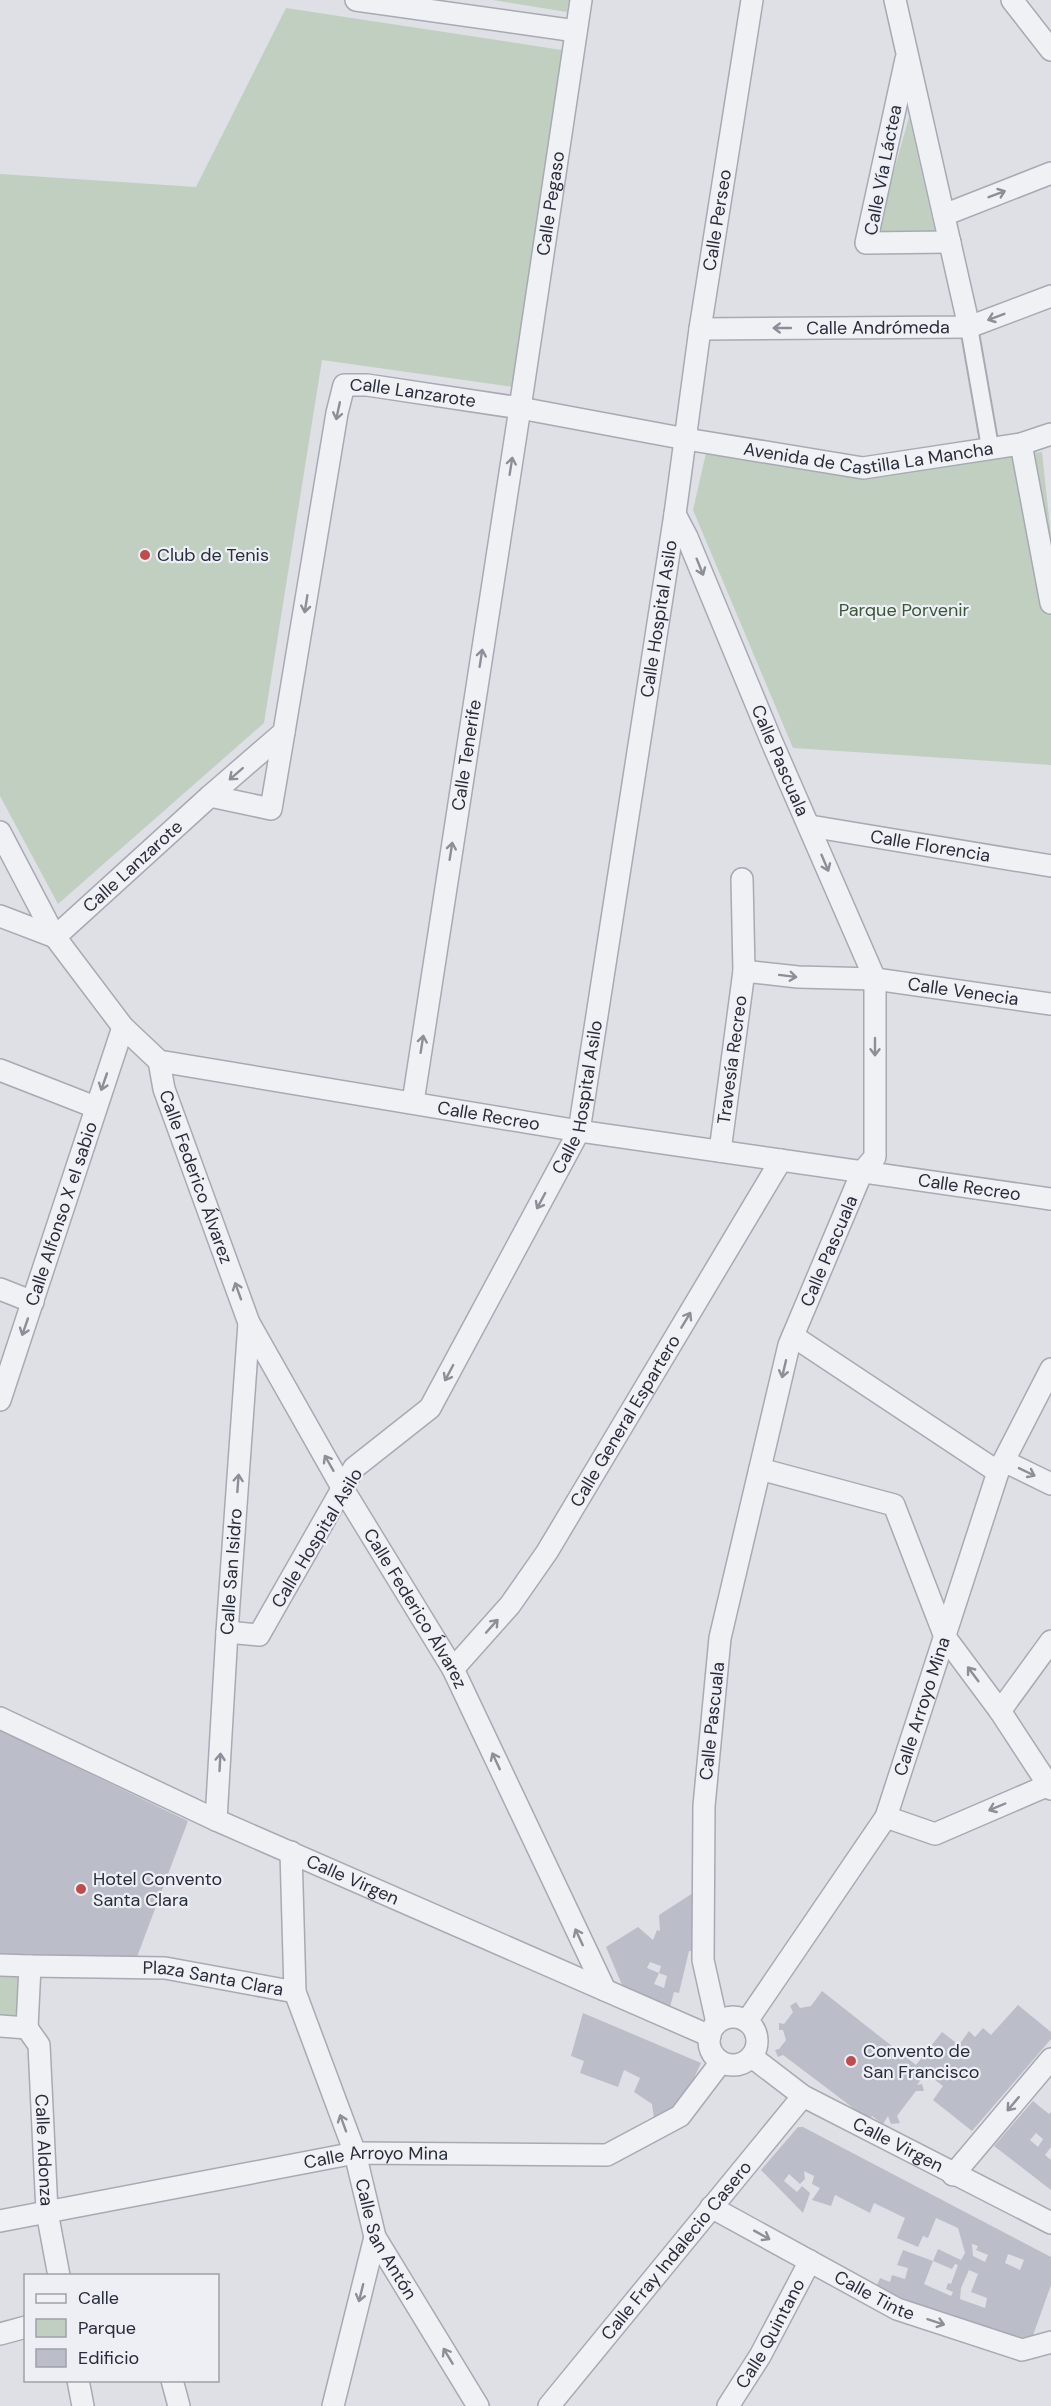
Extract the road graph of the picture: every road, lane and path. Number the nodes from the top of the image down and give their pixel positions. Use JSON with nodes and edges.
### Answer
{"nodes":[{"id":1,"x":356,"y":0,"type":"edge"},
{"id":2,"x":580,"y":0,"type":"edge"},
{"id":3,"x":752,"y":0,"type":"edge"},
{"id":4,"x":895,"y":0,"type":"edge"},
{"id":5,"x":1012,"y":0,"type":"edge"},
{"id":6,"x":461,"y":7,"type":"edge"},
{"id":7,"x":576,"y":30,"type":"junction"},
{"id":8,"x":1051,"y":50,"type":"edge"},
{"id":9,"x":907,"y":53,"type":"junction"},
{"id":10,"x":1051,"y":173,"type":"edge"},
{"id":11,"x":944,"y":215,"type":"junction"},
{"id":12,"x":950,"y":242,"type":"junction"},
{"id":13,"x":1051,"y":296,"type":"edge"},
{"id":14,"x":969,"y":327,"type":"junction"},
{"id":15,"x":700,"y":329,"type":"junction"},
{"id":16,"x":520,"y":408,"type":"junction"},
{"id":17,"x":1051,"y":434,"type":"edge"},
{"id":18,"x":686,"y":439,"type":"junction"},
{"id":19,"x":1021,"y":444,"type":"junction"},
{"id":20,"x":990,"y":447,"type":"junction"},
{"id":21,"x":675,"y":514,"type":"junction"},
{"id":22,"x":1051,"y":603,"type":"edge"},
{"id":23,"x":285,"y":732,"type":"junction"},
{"id":24,"x":210,"y":796,"type":"junction"},
{"id":25,"x":810,"y":826,"type":"junction"},
{"id":26,"x":0,"y":832,"type":"edge"},
{"id":27,"x":1051,"y":866,"type":"edge"},
{"id":28,"x":742,"y":879,"type":"dead end"},
{"id":29,"x":0,"y":916,"type":"edge"},
{"id":30,"x":55,"y":937,"type":"junction"},
{"id":31,"x":744,"y":970,"type":"junction"},
{"id":32,"x":875,"y":979,"type":"junction"},
{"id":33,"x":1051,"y":1004,"type":"edge"},
{"id":34,"x":123,"y":1027,"type":"junction"},
{"id":35,"x":159,"y":1061,"type":"junction"},
{"id":36,"x":0,"y":1070,"type":"edge"},
{"id":37,"x":413,"y":1102,"type":"junction"},
{"id":38,"x":95,"y":1107,"type":"junction"},
{"id":39,"x":579,"y":1131,"type":"junction"},
{"id":40,"x":720,"y":1151,"type":"junction"},
{"id":41,"x":781,"y":1160,"type":"junction"},
{"id":42,"x":862,"y":1172,"type":"junction"},
{"id":43,"x":1051,"y":1199,"type":"edge"},
{"id":44,"x":0,"y":1289,"type":"edge"},
{"id":45,"x":33,"y":1302,"type":"junction"},
{"id":46,"x":249,"y":1323,"type":"junction"},
{"id":47,"x":793,"y":1336,"type":"junction"},
{"id":48,"x":1051,"y":1369,"type":"edge"},
{"id":49,"x":0,"y":1400,"type":"edge"},
{"id":50,"x":1001,"y":1466,"type":"junction"},
{"id":51,"x":760,"y":1469,"type":"junction"},
{"id":52,"x":1051,"y":1484,"type":"edge"},
{"id":53,"x":343,"y":1489,"type":"junction"},
{"id":54,"x":227,"y":1632,"type":"junction"},
{"id":55,"x":945,"y":1637,"type":"junction"},
{"id":56,"x":1051,"y":1641,"type":"edge"},
{"id":57,"x":453,"y":1669,"type":"junction"},
{"id":58,"x":1000,"y":1711,"type":"junction"},
{"id":59,"x":0,"y":1718,"type":"edge"},
{"id":60,"x":1050,"y":1786,"type":"edge"},
{"id":61,"x":886,"y":1817,"type":"junction"},
{"id":62,"x":216,"y":1820,"type":"junction"},
{"id":63,"x":291,"y":1852,"type":"junction"},
{"id":64,"x":0,"y":1965,"type":"edge"},
{"id":65,"x":30,"y":1966,"type":"junction"},
{"id":66,"x":604,"y":1990,"type":"junction"},
{"id":67,"x":295,"y":1992,"type":"junction"},
{"id":68,"x":747,"y":2021,"type":"junction"},
{"id":69,"x":0,"y":2026,"type":"edge"},
{"id":70,"x":27,"y":2028,"type":"junction"},
{"id":71,"x":713,"y":2029,"type":"junction"},
{"id":72,"x":752,"y":2057,"type":"junction"},
{"id":73,"x":1051,"y":2059,"type":"edge"},
{"id":74,"x":721,"y":2062,"type":"junction"},
{"id":75,"x":803,"y":2096,"type":"junction"},
{"id":76,"x":354,"y":2153,"type":"junction"},
{"id":77,"x":953,"y":2175,"type":"junction"},
{"id":78,"x":711,"y":2207,"type":"junction"},
{"id":79,"x":46,"y":2212,"type":"junction"},
{"id":80,"x":0,"y":2221,"type":"edge"},
{"id":81,"x":1051,"y":2223,"type":"edge"},
{"id":82,"x":375,"y":2237,"type":"junction"},
{"id":83,"x":810,"y":2261,"type":"junction"},
{"id":84,"x":59,"y":2274,"type":"edge"},
{"id":85,"x":24,"y":2328,"type":"edge"},
{"id":86,"x":0,"y":2334,"type":"edge"},
{"id":87,"x":1051,"y":2342,"type":"edge"},
{"id":88,"x":78,"y":2382,"type":"edge"},
{"id":89,"x":173,"y":2382,"type":"edge"},
{"id":90,"x":83,"y":2406,"type":"edge"},
{"id":91,"x":179,"y":2406,"type":"edge"},
{"id":92,"x":333,"y":2406,"type":"edge"},
{"id":93,"x":478,"y":2406,"type":"edge"},
{"id":94,"x":549,"y":2406,"type":"edge"},
{"id":95,"x":728,"y":2406,"type":"edge"}],
"edges":[{"from":1,"to":6,"type":"street"},
{"from":2,"to":7,"type":"street","name":"Calle Pegaso"},
{"from":3,"to":15,"type":"street","name":"Calle Perseo"},
{"from":4,"to":9,"type":"street","name":"Calle Vía Láctea"},
{"from":5,"to":8,"type":"street"},
{"from":6,"to":7,"type":"street"},
{"from":7,"to":16,"type":"street","name":"Calle Pegaso"},
{"from":9,"to":11,"type":"street","name":"Calle Vía Láctea"},
{"from":9,"to":12,"type":"street","name":"Calle Vía Láctea"},
{"from":11,"to":10,"type":"street","one_way":true},
{"from":11,"to":12,"type":"street","name":"Calle Vía Láctea"},
{"from":12,"to":14,"type":"street","name":"Calle Vía Láctea"},
{"from":13,"to":14,"type":"street","name":"Calle Andrómeda","one_way":true},
{"from":14,"to":15,"type":"street","name":"Calle Andrómeda","one_way":true},
{"from":14,"to":20,"type":"street","name":"Calle Vía Láctea"},
{"from":15,"to":18,"type":"street","name":"Calle Perseo"},
{"from":16,"to":18,"type":"street","name":"Calle Lanzarote"},
{"from":16,"to":23,"type":"street","name":"Calle Lanzarote","one_way":true},
{"from":37,"to":16,"type":"street","name":"Calle Tenerife","one_way":true},
{"from":17,"to":19,"type":"street","name":"Avenida de Castilla La Mancha"},
{"from":18,"to":20,"type":"street","name":"Avenida de Castilla La Mancha"},
{"from":18,"to":21,"type":"street","name":"Calle Hospital Asilo"},
{"from":19,"to":20,"type":"street","name":"Avenida de Castilla La Mancha"},
{"from":19,"to":22,"type":"street"},
{"from":21,"to":25,"type":"street","name":"Calle Pascuala","one_way":true},
{"from":21,"to":39,"type":"street","name":"Calle Hospital Asilo"},
{"from":23,"to":24,"type":"street","name":"Calle Lanzarote","one_way":true},
{"from":23,"to":24,"type":"street","name":"Calle Lanzarote"},
{"from":24,"to":30,"type":"street","name":"Calle Lanzarote"},
{"from":25,"to":27,"type":"street","name":"Calle Florencia"},
{"from":25,"to":32,"type":"street","name":"Calle Pascuala","one_way":true},
{"from":26,"to":30,"type":"street"},
{"from":28,"to":31,"type":"street","name":"Travesía Recreo"},
{"from":29,"to":30,"type":"street"},
{"from":30,"to":34,"type":"street"},
{"from":31,"to":32,"type":"street","name":"Travesía Recreo","one_way":true},
{"from":31,"to":40,"type":"street","name":"Travesía Recreo"},
{"from":32,"to":33,"type":"street","name":"Calle Venecia"},
{"from":32,"to":42,"type":"street","name":"Calle Pascuala","one_way":true},
{"from":34,"to":35,"type":"street"},
{"from":34,"to":38,"type":"street","name":"Calle Alfonso X el sabio","one_way":true},
{"from":35,"to":37,"type":"street","name":"Calle Recreo"},
{"from":46,"to":35,"type":"street","name":"Calle Federico Álvarez","one_way":true},
{"from":36,"to":38,"type":"street"},
{"from":37,"to":39,"type":"street","name":"Calle Recreo"},
{"from":38,"to":45,"type":"street","name":"Calle Alfonso X el sabio"},
{"from":39,"to":40,"type":"street","name":"Calle Recreo"},
{"from":39,"to":53,"type":"street","name":"Calle Hospital Asilo","one_way":true},
{"from":40,"to":41,"type":"street","name":"Calle Recreo"},
{"from":41,"to":42,"type":"street","name":"Calle Recreo"},
{"from":57,"to":41,"type":"street","name":"Calle General Espartero","one_way":true},
{"from":42,"to":43,"type":"street","name":"Calle Recreo"},
{"from":42,"to":47,"type":"street","name":"Calle Pascuala"},
{"from":44,"to":45,"type":"street"},
{"from":45,"to":49,"type":"street","name":"Calle Alfonso X el sabio","one_way":true},
{"from":53,"to":46,"type":"street","name":"Calle Federico Álvarez","one_way":true},
{"from":54,"to":46,"type":"street","name":"Calle San Isidro","one_way":true},
{"from":47,"to":50,"type":"street"},
{"from":47,"to":51,"type":"street","name":"Calle Pascuala","one_way":true},
{"from":48,"to":50,"type":"street","name":"Calle Arroyo Mina"},
{"from":50,"to":52,"type":"street","one_way":true},
{"from":50,"to":55,"type":"street","name":"Calle Arroyo Mina"},
{"from":51,"to":55,"type":"street"},
{"from":51,"to":71,"type":"street","name":"Calle Pascuala"},
{"from":53,"to":54,"type":"street","name":"Calle Hospital Asilo"},
{"from":53,"to":57,"type":"street","name":"Calle Federico Álvarez"},
{"from":62,"to":54,"type":"street","name":"Calle San Isidro","one_way":true},
{"from":58,"to":55,"type":"street","one_way":true},
{"from":55,"to":61,"type":"street","name":"Calle Arroyo Mina"},
{"from":56,"to":58,"type":"street"},
{"from":66,"to":57,"type":"street","name":"Calle Federico Álvarez","one_way":true},
{"from":58,"to":60,"type":"street"},
{"from":59,"to":62,"type":"street","name":"Calle Virgen"},
{"from":60,"to":61,"type":"street","one_way":true},
{"from":61,"to":68,"type":"street","name":"Calle Arroyo Mina"},
{"from":62,"to":63,"type":"street","name":"Calle Virgen"},
{"from":63,"to":66,"type":"street","name":"Calle Virgen"},
{"from":63,"to":67,"type":"street","name":"Plaza Santa Clara"},
{"from":64,"to":65,"type":"street","name":"Plaza Santa Clara"},
{"from":65,"to":67,"type":"street","name":"Plaza Santa Clara"},
{"from":65,"to":70,"type":"street"},
{"from":66,"to":71,"type":"street","name":"Calle Virgen"},
{"from":76,"to":67,"type":"street","name":"Calle San Antón","one_way":true},
{"from":68,"to":71,"type":"street"},
{"from":68,"to":72,"type":"street"},
{"from":69,"to":70,"type":"street"},
{"from":70,"to":79,"type":"street","name":"Calle Aldonza"},
{"from":71,"to":74,"type":"street"},
{"from":72,"to":74,"type":"street"},
{"from":72,"to":75,"type":"street","name":"Calle Virgen"},
{"from":73,"to":77,"type":"street","one_way":true},
{"from":74,"to":76,"type":"street","name":"Calle Arroyo Mina"},
{"from":75,"to":77,"type":"street","name":"Calle Virgen"},
{"from":75,"to":78,"type":"street","name":"Calle Fray Indalecio Casero"},
{"from":76,"to":79,"type":"street","name":"Calle Arroyo Mina"},
{"from":76,"to":82,"type":"street","name":"Calle San Antón"},
{"from":77,"to":81,"type":"street","name":"Calle Virgen"},
{"from":78,"to":83,"type":"street","name":"Calle Tinte","one_way":true},
{"from":78,"to":94,"type":"street","name":"Calle Fray Indalecio Casero"},
{"from":79,"to":80,"type":"street","name":"Calle Arroyo Mina"},
{"from":79,"to":84,"type":"street","name":"Calle Aldonza"},
{"from":82,"to":92,"type":"street","one_way":true},
{"from":93,"to":82,"type":"street","name":"Calle San Antón","one_way":true},
{"from":83,"to":87,"type":"street","name":"Calle Tinte","one_way":true},
{"from":83,"to":95,"type":"street","name":"Calle Quintano"},
{"from":85,"to":86,"type":"street"},
{"from":88,"to":90,"type":"street"},
{"from":89,"to":91,"type":"street"}]}
